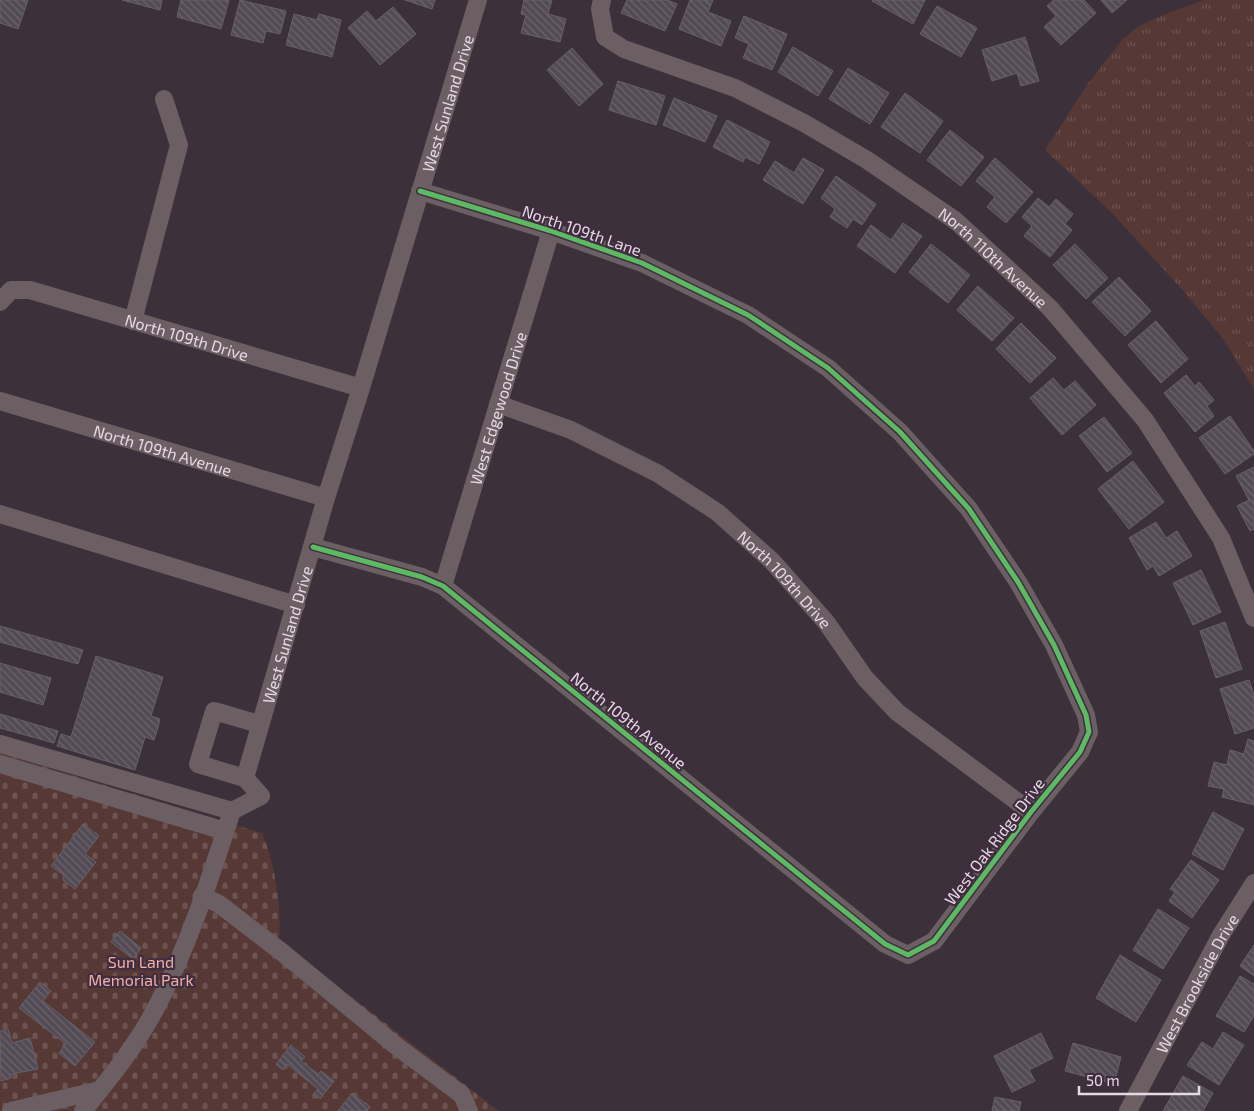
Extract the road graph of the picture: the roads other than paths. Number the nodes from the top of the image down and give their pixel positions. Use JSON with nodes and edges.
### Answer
{"nodes":[{"id":1,"x":478,"y":0,"type":"edge"},
{"id":2,"x":602,"y":0,"type":"edge"},
{"id":3,"x":164,"y":99,"type":"dead end"},
{"id":4,"x":420,"y":191,"type":"junction"},
{"id":5,"x":551,"y":231,"type":"junction"},
{"id":6,"x":6,"y":296,"type":"edge"},
{"id":7,"x":133,"y":321,"type":"junction"},
{"id":8,"x":361,"y":388,"type":"junction"},
{"id":9,"x":0,"y":401,"type":"edge"},
{"id":10,"x":498,"y":404,"type":"junction"},
{"id":11,"x":326,"y":498,"type":"junction"},
{"id":12,"x":0,"y":514,"type":"edge"},
{"id":13,"x":313,"y":547,"type":"junction"},
{"id":14,"x":443,"y":586,"type":"junction"},
{"id":15,"x":296,"y":605,"type":"junction"},
{"id":16,"x":1254,"y":618,"type":"edge"},
{"id":17,"x":259,"y":724,"type":"junction"},
{"id":18,"x":1089,"y":732,"type":"joint"},
{"id":19,"x":0,"y":744,"type":"edge"},
{"id":20,"x":0,"y":764,"type":"edge"},
{"id":21,"x":245,"y":778,"type":"junction"},
{"id":22,"x":232,"y":811,"type":"junction"},
{"id":23,"x":1031,"y":812,"type":"junction"},
{"id":24,"x":225,"y":831,"type":"junction"},
{"id":25,"x":1254,"y":883,"type":"edge"},
{"id":26,"x":202,"y":896,"type":"junction"},
{"id":27,"x":908,"y":955,"type":"joint"},
{"id":28,"x":100,"y":1090,"type":"junction"},
{"id":29,"x":12,"y":1111,"type":"edge"},
{"id":30,"x":83,"y":1111,"type":"edge"},
{"id":31,"x":469,"y":1111,"type":"edge"},
{"id":32,"x":1128,"y":1111,"type":"edge"}],
"edges":[{"from":1,"to":4,"type":"street","name":"West Sunland Drive"},
{"from":2,"to":16,"type":"street","name":"North 110th Avenue"},
{"from":3,"to":7,"type":"street"},
{"from":4,"to":5,"type":"street","name":"North 109th Lane"},
{"from":4,"to":8,"type":"street","name":"West Sunland Drive"},
{"from":5,"to":10,"type":"street","name":"West Edgewood Drive"},
{"from":5,"to":18,"type":"street","name":"North 109th Lane"},
{"from":6,"to":7,"type":"street","name":"North 109th Drive"},
{"from":7,"to":8,"type":"street","name":"North 109th Drive"},
{"from":8,"to":11,"type":"street","name":"West Sunland Drive"},
{"from":9,"to":11,"type":"street","name":"North 109th Avenue"},
{"from":10,"to":14,"type":"street","name":"West Edgewood Drive"},
{"from":10,"to":23,"type":"street","name":"North 109th Drive"},
{"from":11,"to":13,"type":"street","name":"West Sunland Drive"},
{"from":12,"to":15,"type":"street"},
{"from":13,"to":14,"type":"street","name":"North 109th Avenue"},
{"from":13,"to":15,"type":"street","name":"West Sunland Drive"},
{"from":14,"to":27,"type":"street","name":"North 109th Avenue"},
{"from":15,"to":17,"type":"street","name":"West Sunland Drive"},
{"from":17,"to":21,"type":"street","name":"West Sunland Drive"},
{"from":17,"to":21,"type":"street"},
{"from":18,"to":23,"type":"street","name":"West Oak Ridge Drive"},
{"from":19,"to":22,"type":"street"},
{"from":20,"to":24,"type":"street"},
{"from":21,"to":22,"type":"street"},
{"from":22,"to":24,"type":"street"},
{"from":23,"to":27,"type":"street","name":"West Oak Ridge Drive"},
{"from":24,"to":26,"type":"street"},
{"from":25,"to":32,"type":"street","name":"West Brookside Drive"},
{"from":26,"to":28,"type":"street"},
{"from":26,"to":31,"type":"street"},
{"from":28,"to":29,"type":"street"},
{"from":28,"to":30,"type":"street"}]}
